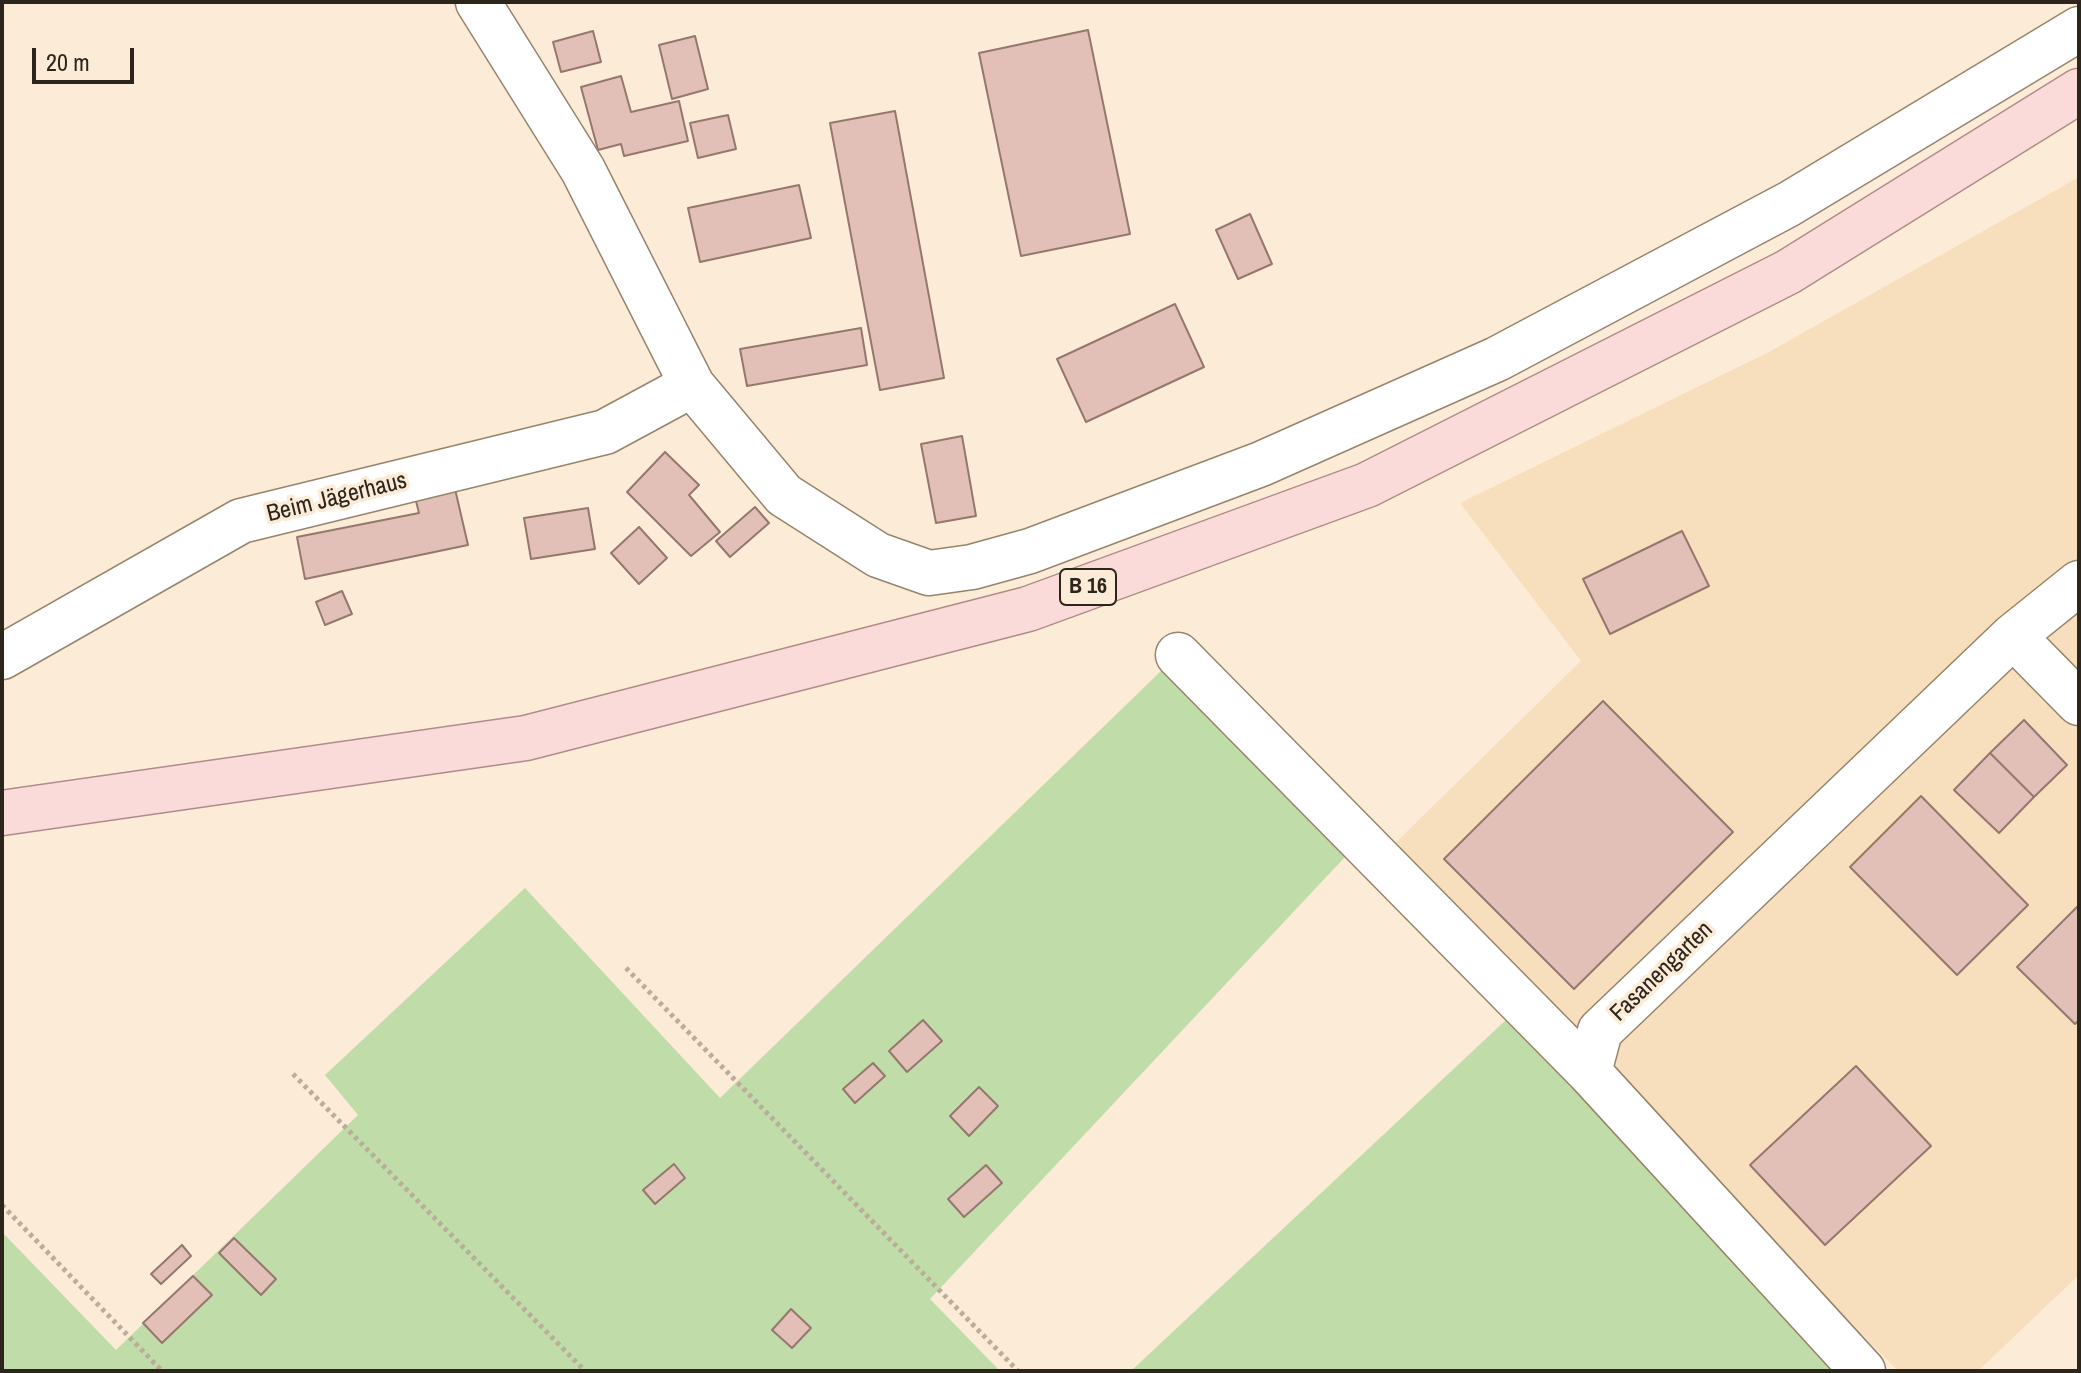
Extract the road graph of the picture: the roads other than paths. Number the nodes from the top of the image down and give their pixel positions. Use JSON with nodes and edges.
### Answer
{"nodes":[{"id":1,"x":478,"y":2,"type":"edge"},
{"id":2,"x":2079,"y":29,"type":"edge"},
{"id":3,"x":2079,"y":91,"type":"edge"},
{"id":4,"x":692,"y":385,"type":"junction"},
{"id":5,"x":2079,"y":583,"type":"edge"},
{"id":6,"x":2013,"y":636,"type":"junction"},
{"id":7,"x":1178,"y":655,"type":"dead end"},
{"id":8,"x":2,"y":657,"type":"edge"},
{"id":9,"x":2079,"y":703,"type":"edge"},
{"id":10,"x":2,"y":813,"type":"edge"},
{"id":11,"x":1589,"y":1072,"type":"junction"},
{"id":12,"x":1863,"y":1371,"type":"edge"}],
"edges":[{"from":1,"to":4,"type":"street"},
{"from":2,"to":4,"type":"street"},
{"from":3,"to":10,"type":"main road","number":"B 16"},
{"from":4,"to":8,"type":"street","name":"Beim Jägerhaus"},
{"from":5,"to":6,"type":"street","name":"Fasanengarten"},
{"from":6,"to":9,"type":"street"},
{"from":6,"to":11,"type":"street","name":"Fasanengarten"},
{"from":7,"to":11,"type":"street"},
{"from":11,"to":12,"type":"street"}]}
